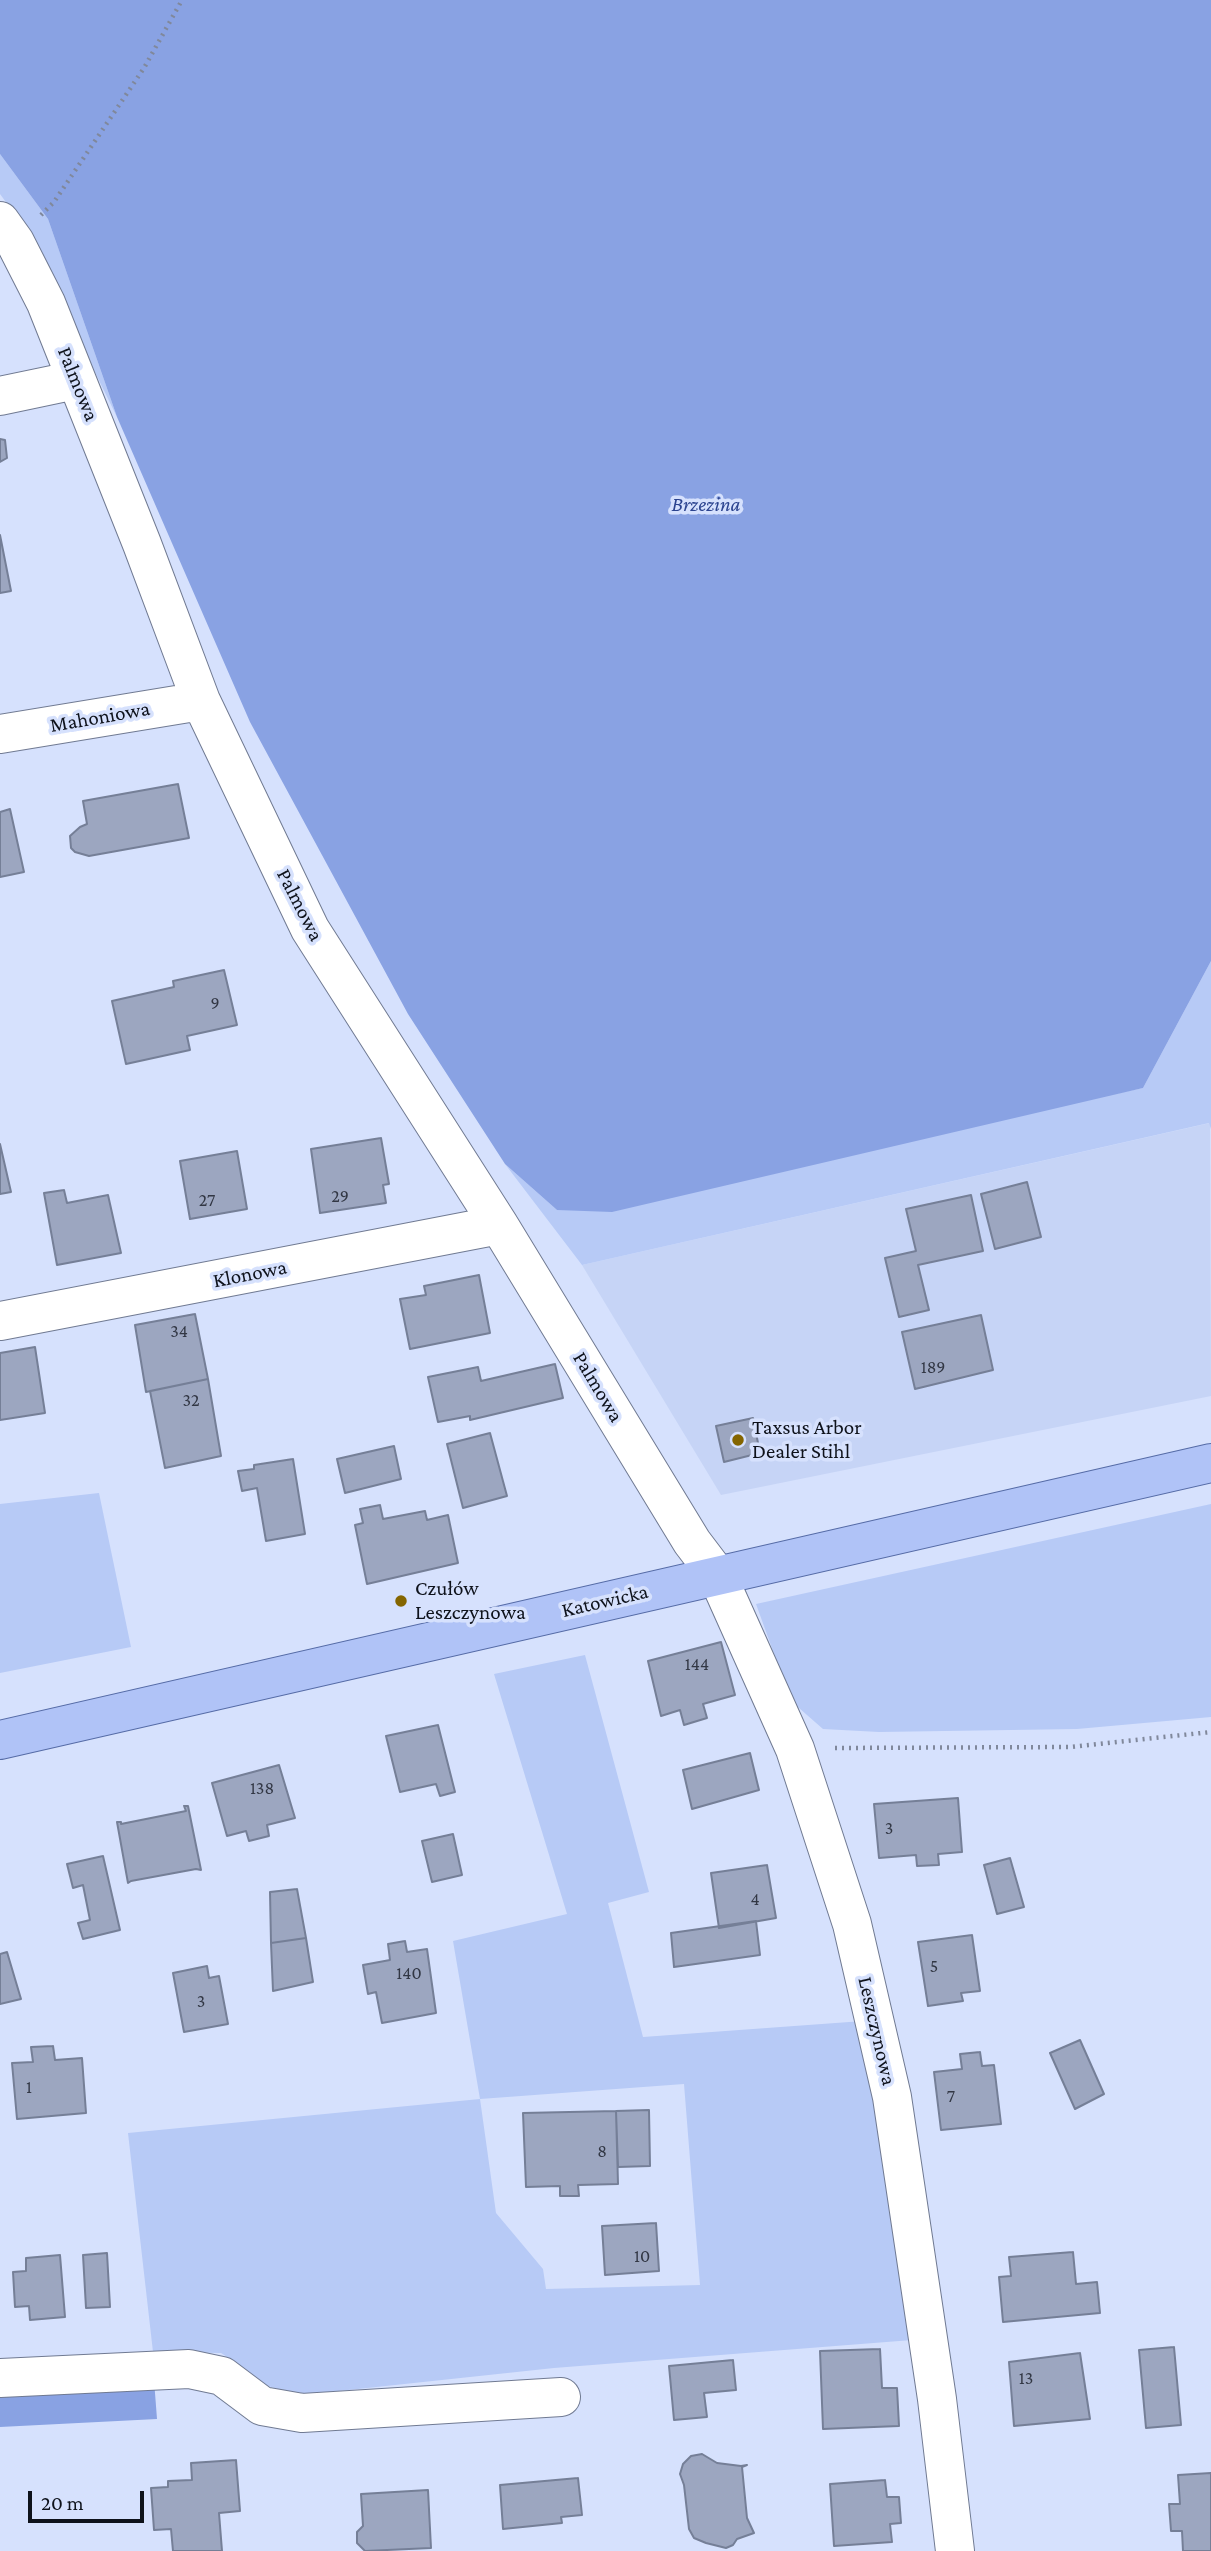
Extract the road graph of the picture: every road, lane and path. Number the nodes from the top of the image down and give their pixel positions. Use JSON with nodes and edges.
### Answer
{"nodes":[{"id":1,"x":182,"y":0,"type":"edge"},
{"id":2,"x":7,"y":231,"type":"edge"},
{"id":3,"x":76,"y":380,"type":"junction"},
{"id":4,"x":0,"y":396,"type":"edge"},
{"id":5,"x":201,"y":701,"type":"junction"},
{"id":6,"x":0,"y":734,"type":"edge"},
{"id":7,"x":499,"y":1224,"type":"junction"},
{"id":8,"x":0,"y":1321,"type":"edge"},
{"id":9,"x":1211,"y":1463,"type":"edge"},
{"id":10,"x":692,"y":1542,"type":"joint"},
{"id":11,"x":718,"y":1575,"type":"junction"},
{"id":12,"x":1211,"y":1732,"type":"edge"},
{"id":13,"x":0,"y":1740,"type":"edge"},
{"id":14,"x":795,"y":1749,"type":"junction"},
{"id":15,"x":0,"y":2378,"type":"edge"},
{"id":16,"x":561,"y":2397,"type":"dead end"},
{"id":17,"x":955,"y":2551,"type":"edge"}],
"edges":[{"from":1,"to":2,"type":"path"},
{"from":2,"to":3,"type":"street","name":"Palmowa"},
{"from":3,"to":4,"type":"street"},
{"from":3,"to":5,"type":"street","name":"Palmowa"},
{"from":5,"to":6,"type":"street","name":"Mahoniowa"},
{"from":5,"to":7,"type":"street","name":"Palmowa"},
{"from":7,"to":8,"type":"street","name":"Klonowa"},
{"from":7,"to":10,"type":"street","name":"Palmowa"},
{"from":9,"to":11,"type":"main road","name":"Katowicka"},
{"from":10,"to":11,"type":"street","name":"Leszczynowa"},
{"from":11,"to":13,"type":"main road","name":"Katowicka"},
{"from":11,"to":14,"type":"street","name":"Leszczynowa"},
{"from":12,"to":14,"type":"path"},
{"from":14,"to":17,"type":"street","name":"Leszczynowa"},
{"from":15,"to":16,"type":"street"}]}
